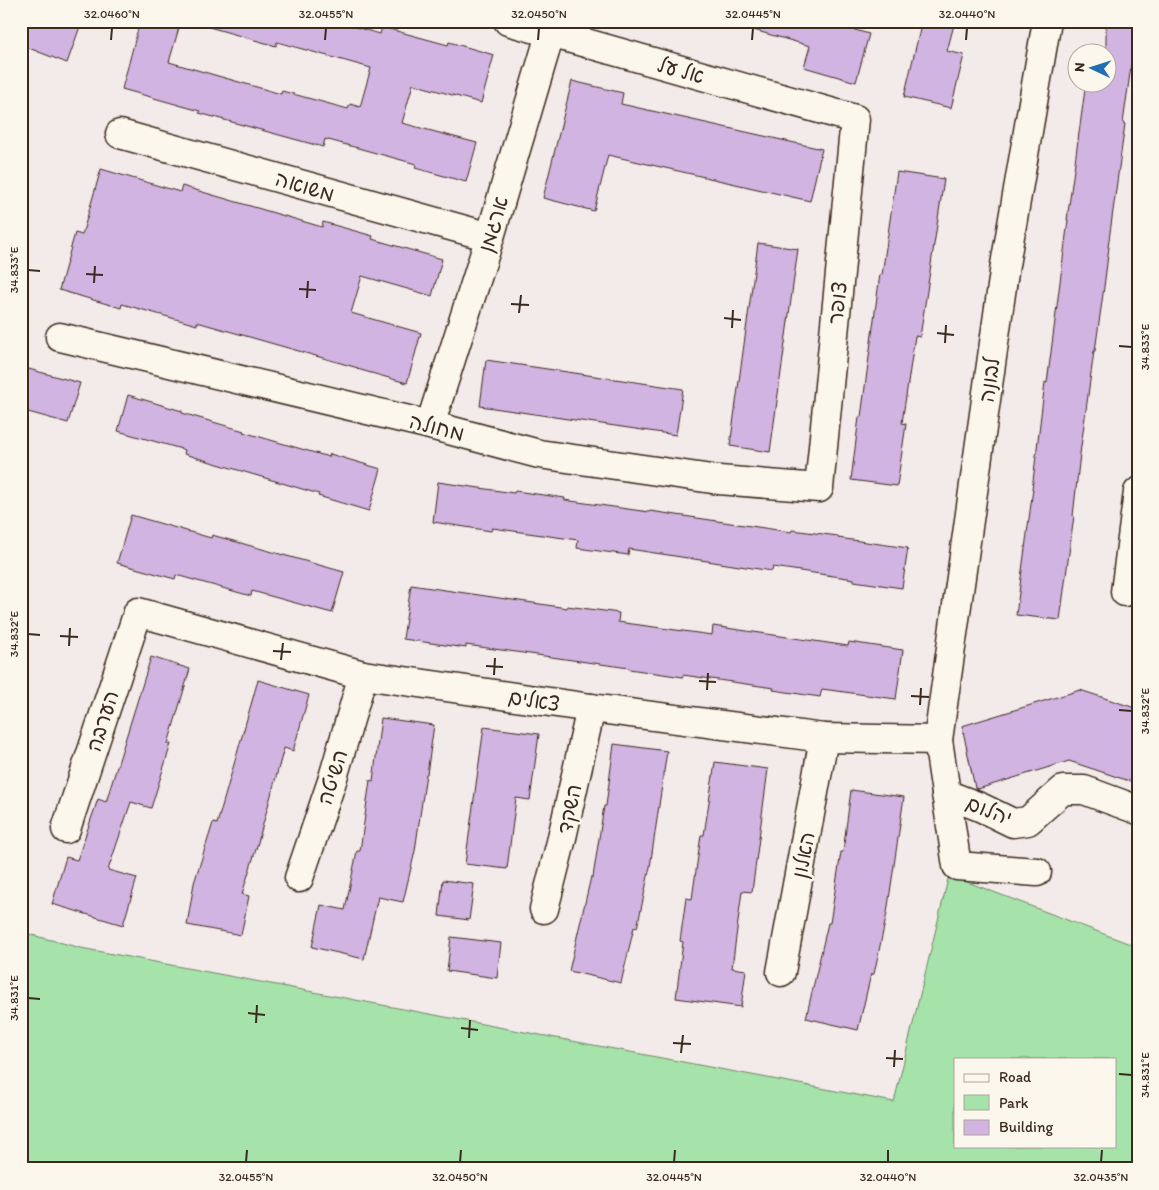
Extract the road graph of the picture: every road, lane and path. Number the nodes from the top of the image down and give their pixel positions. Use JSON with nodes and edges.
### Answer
{"nodes":[{"id":1,"x":508,"y":21,"type":"edge"},
{"id":2,"x":1047,"y":21,"type":"edge"},
{"id":3,"x":552,"y":28,"type":"edge"},
{"id":4,"x":855,"y":119,"type":"joint"},
{"id":5,"x":120,"y":134,"type":"dead end"},
{"id":6,"x":490,"y":237,"type":"junction"},
{"id":7,"x":60,"y":337,"type":"dead end"},
{"id":8,"x":430,"y":425,"type":"junction"},
{"id":9,"x":819,"y":488,"type":"joint"},
{"id":10,"x":1138,"y":492,"type":"edge"},
{"id":11,"x":1125,"y":592,"type":"dead end"},
{"id":12,"x":138,"y":612,"type":"joint"},
{"id":13,"x":363,"y":675,"type":"junction"},
{"id":14,"x":590,"y":708,"type":"junction"},
{"id":15,"x":824,"y":738,"type":"junction"},
{"id":16,"x":938,"y":740,"type":"junction"},
{"id":17,"x":946,"y":794,"type":"junction"},
{"id":18,"x":1138,"y":810,"type":"edge"},
{"id":19,"x":66,"y":828,"type":"dead end"},
{"id":20,"x":1037,"y":872,"type":"dead end"},
{"id":21,"x":299,"y":878,"type":"dead end"},
{"id":22,"x":544,"y":909,"type":"dead end"},
{"id":23,"x":781,"y":972,"type":"dead end"}],
"edges":[{"from":1,"to":3,"type":"street","name":"אל על"},
{"from":2,"to":16,"type":"street","name":"לבונה"},
{"from":3,"to":4,"type":"street","name":"אל על"},
{"from":3,"to":6,"type":"street","name":"ארגמן"},
{"from":4,"to":9,"type":"street","name":"צופר"},
{"from":5,"to":6,"type":"street","name":"משואה"},
{"from":6,"to":8,"type":"street","name":"ארגמן"},
{"from":7,"to":8,"type":"street","name":"מחולה"},
{"from":8,"to":9,"type":"street","name":"מחולה"},
{"from":10,"to":11,"type":"street"},
{"from":12,"to":13,"type":"street","name":"צאלים"},
{"from":12,"to":19,"type":"street","name":"הערבה"},
{"from":13,"to":14,"type":"street","name":"צאלים"},
{"from":13,"to":21,"type":"street","name":"השיטה"},
{"from":14,"to":15,"type":"street","name":"צאלים"},
{"from":14,"to":22,"type":"street","name":"השקד"},
{"from":15,"to":16,"type":"street","name":"צאלים"},
{"from":15,"to":23,"type":"street","name":"האלון"},
{"from":16,"to":17,"type":"street","name":"לבונה"},
{"from":17,"to":18,"type":"street","name":"יהלום"},
{"from":17,"to":20,"type":"street","name":"לבונה"}]}
